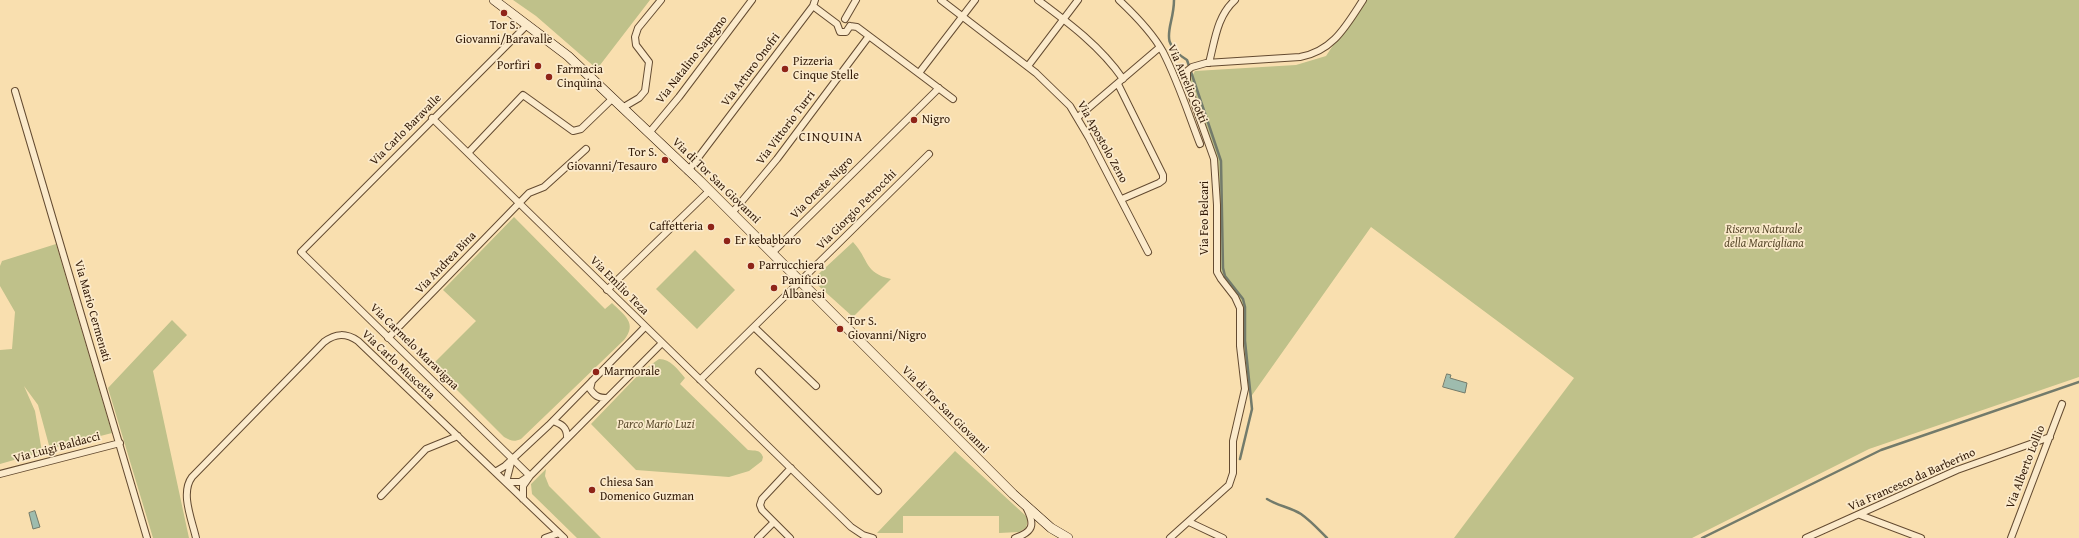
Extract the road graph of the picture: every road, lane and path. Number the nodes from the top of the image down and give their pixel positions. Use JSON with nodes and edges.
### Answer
{"nodes":[{"id":1,"x":494,"y":0,"type":"edge"},
{"id":2,"x":660,"y":0,"type":"edge"},
{"id":3,"x":752,"y":0,"type":"edge"},
{"id":4,"x":856,"y":0,"type":"edge"},
{"id":5,"x":941,"y":0,"type":"edge"},
{"id":6,"x":975,"y":0,"type":"edge"},
{"id":7,"x":1038,"y":0,"type":"edge"},
{"id":8,"x":1078,"y":0,"type":"edge"},
{"id":9,"x":1119,"y":0,"type":"edge"},
{"id":10,"x":1235,"y":0,"type":"edge"},
{"id":11,"x":1364,"y":0,"type":"edge"},
{"id":12,"x":814,"y":3,"type":"edge"},
{"id":13,"x":963,"y":16,"type":"junction"},
{"id":14,"x":1064,"y":18,"type":"junction"},
{"id":15,"x":845,"y":20,"type":"junction"},
{"id":16,"x":837,"y":24,"type":"junction"},
{"id":17,"x":527,"y":25,"type":"junction"},
{"id":18,"x":850,"y":26,"type":"junction"},
{"id":19,"x":869,"y":36,"type":"junction"},
{"id":20,"x":1160,"y":47,"type":"junction"},
{"id":21,"x":1209,"y":63,"type":"junction"},
{"id":22,"x":1028,"y":66,"type":"junction"},
{"id":23,"x":919,"y":73,"type":"junction"},
{"id":24,"x":1123,"y":79,"type":"junction"},
{"id":25,"x":1118,"y":84,"type":"junction"},
{"id":26,"x":1188,"y":85,"type":"junction"},
{"id":27,"x":939,"y":88,"type":"junction"},
{"id":28,"x":1179,"y":89,"type":"junction"},
{"id":29,"x":15,"y":91,"type":"dead end"},
{"id":30,"x":612,"y":99,"type":"junction"},
{"id":31,"x":953,"y":99,"type":"dead end"},
{"id":32,"x":622,"y":108,"type":"junction"},
{"id":33,"x":1078,"y":117,"type":"junction"},
{"id":34,"x":432,"y":118,"type":"junction"},
{"id":35,"x":649,"y":133,"type":"junction"},
{"id":36,"x":1200,"y":144,"type":"dead end"},
{"id":37,"x":586,"y":149,"type":"dead end"},
{"id":38,"x":468,"y":153,"type":"junction"},
{"id":39,"x":929,"y":154,"type":"dead end"},
{"id":40,"x":688,"y":170,"type":"junction"},
{"id":41,"x":709,"y":190,"type":"junction"},
{"id":42,"x":1122,"y":199,"type":"junction"},
{"id":43,"x":520,"y":204,"type":"junction"},
{"id":44,"x":732,"y":213,"type":"junction"},
{"id":45,"x":301,"y":252,"type":"joint"},
{"id":46,"x":1148,"y":252,"type":"dead end"},
{"id":47,"x":772,"y":253,"type":"junction"},
{"id":48,"x":800,"y":281,"type":"junction"},
{"id":49,"x":607,"y":290,"type":"junction"},
{"id":50,"x":645,"y":327,"type":"junction"},
{"id":51,"x":754,"y":327,"type":"junction"},
{"id":52,"x":388,"y":338,"type":"junction"},
{"id":53,"x":662,"y":343,"type":"junction"},
{"id":54,"x":759,"y":372,"type":"dead end"},
{"id":55,"x":700,"y":380,"type":"junction"},
{"id":56,"x":592,"y":381,"type":"junction"},
{"id":57,"x":816,"y":386,"type":"dead end"},
{"id":58,"x":607,"y":398,"type":"junction"},
{"id":59,"x":2062,"y":404,"type":"dead end"},
{"id":60,"x":552,"y":421,"type":"junction"},
{"id":61,"x":458,"y":436,"type":"junction"},
{"id":62,"x":567,"y":437,"type":"junction"},
{"id":63,"x":2050,"y":437,"type":"junction"},
{"id":64,"x":120,"y":443,"type":"junction"},
{"id":65,"x":512,"y":458,"type":"junction"},
{"id":66,"x":790,"y":468,"type":"junction"},
{"id":67,"x":495,"y":472,"type":"junction"},
{"id":68,"x":0,"y":474,"type":"edge"},
{"id":69,"x":530,"y":476,"type":"junction"},
{"id":70,"x":506,"y":482,"type":"junction"},
{"id":71,"x":878,"y":491,"type":"dead end"},
{"id":72,"x":381,"y":496,"type":"dead end"},
{"id":73,"x":523,"y":498,"type":"junction"},
{"id":74,"x":1025,"y":505,"type":"junction"},
{"id":75,"x":1860,"y":515,"type":"junction"},
{"id":76,"x":774,"y":522,"type":"junction"},
{"id":77,"x":1189,"y":522,"type":"junction"},
{"id":78,"x":559,"y":533,"type":"junction"},
{"id":79,"x":147,"y":538,"type":"edge"},
{"id":80,"x":196,"y":538,"type":"edge"},
{"id":81,"x":545,"y":538,"type":"edge"},
{"id":82,"x":564,"y":538,"type":"edge"},
{"id":83,"x":758,"y":538,"type":"edge"},
{"id":84,"x":790,"y":538,"type":"edge"},
{"id":85,"x":873,"y":538,"type":"edge"},
{"id":86,"x":1015,"y":538,"type":"edge"},
{"id":87,"x":1068,"y":538,"type":"edge"},
{"id":88,"x":1170,"y":538,"type":"edge"},
{"id":89,"x":1224,"y":538,"type":"edge"},
{"id":90,"x":1806,"y":538,"type":"edge"},
{"id":91,"x":1921,"y":538,"type":"edge"},
{"id":92,"x":2011,"y":538,"type":"edge"}],
"edges":[{"from":1,"to":17,"type":"street","name":"Via di Tor San Giovanni"},
{"from":2,"to":32,"type":"street"},
{"from":3,"to":35,"type":"street","name":"Via Natalino Sapegno"},
{"from":4,"to":15,"type":"street"},
{"from":5,"to":13,"type":"street","name":"Via Apostolo Zeno"},
{"from":6,"to":13,"type":"street"},
{"from":7,"to":14,"type":"street"},
{"from":8,"to":14,"type":"street"},
{"from":9,"to":20,"type":"street","name":"Via Aurelio Gotti"},
{"from":10,"to":21,"type":"street"},
{"from":11,"to":21,"type":"street"},
{"from":12,"to":16,"type":"street","name":"Via Arturo Onofri"},
{"from":12,"to":40,"type":"street","name":"Via Arturo Onofri"},
{"from":13,"to":22,"type":"street","name":"Via Apostolo Zeno"},
{"from":13,"to":23,"type":"street"},
{"from":14,"to":22,"type":"street"},
{"from":14,"to":24,"type":"street"},
{"from":15,"to":16,"type":"street"},
{"from":15,"to":18,"type":"street","name":"Via Arturo Onofri"},
{"from":16,"to":18,"type":"street","name":"Via Arturo Onofri"},
{"from":17,"to":30,"type":"street","name":"Via di Tor San Giovanni"},
{"from":17,"to":34,"type":"street","name":"Via Carlo Baravalle"},
{"from":18,"to":19,"type":"street","name":"Via Arturo Onofri"},
{"from":19,"to":23,"type":"street","name":"Via Arturo Onofri"},
{"from":19,"to":44,"type":"street","name":"Via Vittorio Turri"},
{"from":20,"to":24,"type":"street"},
{"from":20,"to":28,"type":"street","name":"Via Aurelio Gotti"},
{"from":21,"to":26,"type":"street"},
{"from":22,"to":33,"type":"street","name":"Via Apostolo Zeno"},
{"from":23,"to":27,"type":"street","name":"Via Arturo Onofri"},
{"from":24,"to":25,"type":"street"},
{"from":25,"to":33,"type":"street"},
{"from":25,"to":42,"type":"street"},
{"from":26,"to":28,"type":"street"},
{"from":26,"to":77,"type":"street","name":"Via Feo Belcari"},
{"from":27,"to":31,"type":"street","name":"Via Arturo Onofri"},
{"from":27,"to":47,"type":"street","name":"Via Oreste Nigro"},
{"from":28,"to":36,"type":"street","name":"Via Aurelio Gotti"},
{"from":29,"to":64,"type":"street","name":"Via Mario Cermenati"},
{"from":30,"to":32,"type":"street","name":"Via di Tor San Giovanni"},
{"from":30,"to":38,"type":"street"},
{"from":32,"to":35,"type":"street","name":"Via di Tor San Giovanni"},
{"from":33,"to":42,"type":"street","name":"Via Apostolo Zeno"},
{"from":34,"to":38,"type":"street","name":"Via Emilio Teza"},
{"from":34,"to":45,"type":"street","name":"Via Carlo Baravalle"},
{"from":35,"to":40,"type":"street","name":"Via di Tor San Giovanni"},
{"from":37,"to":43,"type":"street","name":"Via Andrea Bina"},
{"from":38,"to":43,"type":"street","name":"Via Emilio Teza"},
{"from":39,"to":48,"type":"street","name":"Via Giorgio Petrocchi"},
{"from":40,"to":41,"type":"street","name":"Via di Tor San Giovanni"},
{"from":41,"to":44,"type":"street","name":"Via di Tor San Giovanni"},
{"from":41,"to":49,"type":"street"},
{"from":42,"to":46,"type":"street","name":"Via Apostolo Zeno"},
{"from":43,"to":49,"type":"street","name":"Via Emilio Teza"},
{"from":43,"to":52,"type":"street","name":"Via Andrea Bina"},
{"from":44,"to":47,"type":"street","name":"Via di Tor San Giovanni"},
{"from":45,"to":52,"type":"street","name":"Via Carmelo Maravigna"},
{"from":47,"to":48,"type":"street","name":"Via di Tor San Giovanni"},
{"from":48,"to":51,"type":"street","name":"Via Giorgio Petrocchi"},
{"from":48,"to":74,"type":"street","name":"Via di Tor San Giovanni"},
{"from":49,"to":50,"type":"street","name":"Via Emilio Teza"},
{"from":50,"to":53,"type":"street","name":"Via Emilio Teza"},
{"from":50,"to":56,"type":"street"},
{"from":51,"to":55,"type":"street","name":"Via Giorgio Petrocchi"},
{"from":51,"to":57,"type":"street"},
{"from":52,"to":65,"type":"street","name":"Via Carmelo Maravigna"},
{"from":53,"to":55,"type":"street","name":"Via Emilio Teza"},
{"from":53,"to":58,"type":"street"},
{"from":54,"to":71,"type":"street"},
{"from":55,"to":66,"type":"street","name":"Via Emilio Teza"},
{"from":56,"to":58,"type":"street"},
{"from":56,"to":60,"type":"street"},
{"from":58,"to":62,"type":"street"},
{"from":59,"to":63,"type":"street","name":"Via Alberto Lollio"},
{"from":60,"to":62,"type":"street"},
{"from":60,"to":65,"type":"street"},
{"from":61,"to":67,"type":"street","name":"Via Carlo Muscetta"},
{"from":61,"to":72,"type":"street"},
{"from":61,"to":80,"type":"street","name":"Via Carlo Muscetta"},
{"from":62,"to":69,"type":"street"},
{"from":63,"to":75,"type":"street","name":"Via Francesco da Barberino"},
{"from":63,"to":92,"type":"street","name":"Via Alberto Lollio"},
{"from":64,"to":68,"type":"street","name":"Via Luigi Baldacci"},
{"from":64,"to":79,"type":"street","name":"Via Mario Cermenati"},
{"from":65,"to":67,"type":"street"},
{"from":65,"to":69,"type":"street","name":"Via Carmelo Maravigna"},
{"from":65,"to":70,"type":"street"},
{"from":66,"to":76,"type":"street"},
{"from":66,"to":85,"type":"street","name":"Via Emilio Teza"},
{"from":67,"to":70,"type":"street","name":"Via Carlo Muscetta"},
{"from":69,"to":70,"type":"street"},
{"from":69,"to":73,"type":"street"},
{"from":70,"to":73,"type":"street","name":"Via Carlo Muscetta"},
{"from":73,"to":78,"type":"street","name":"Via Carlo Muscetta"},
{"from":74,"to":86,"type":"street"},
{"from":74,"to":87,"type":"street","name":"Via di Tor San Giovanni"},
{"from":75,"to":90,"type":"street","name":"Via Francesco da Barberino"},
{"from":75,"to":91,"type":"street"},
{"from":76,"to":83,"type":"street"},
{"from":76,"to":84,"type":"street"},
{"from":77,"to":88,"type":"street","name":"Via Feo Belcari"},
{"from":77,"to":89,"type":"street"},
{"from":78,"to":81,"type":"street"},
{"from":78,"to":82,"type":"street","name":"Via Carlo Muscetta"}]}
